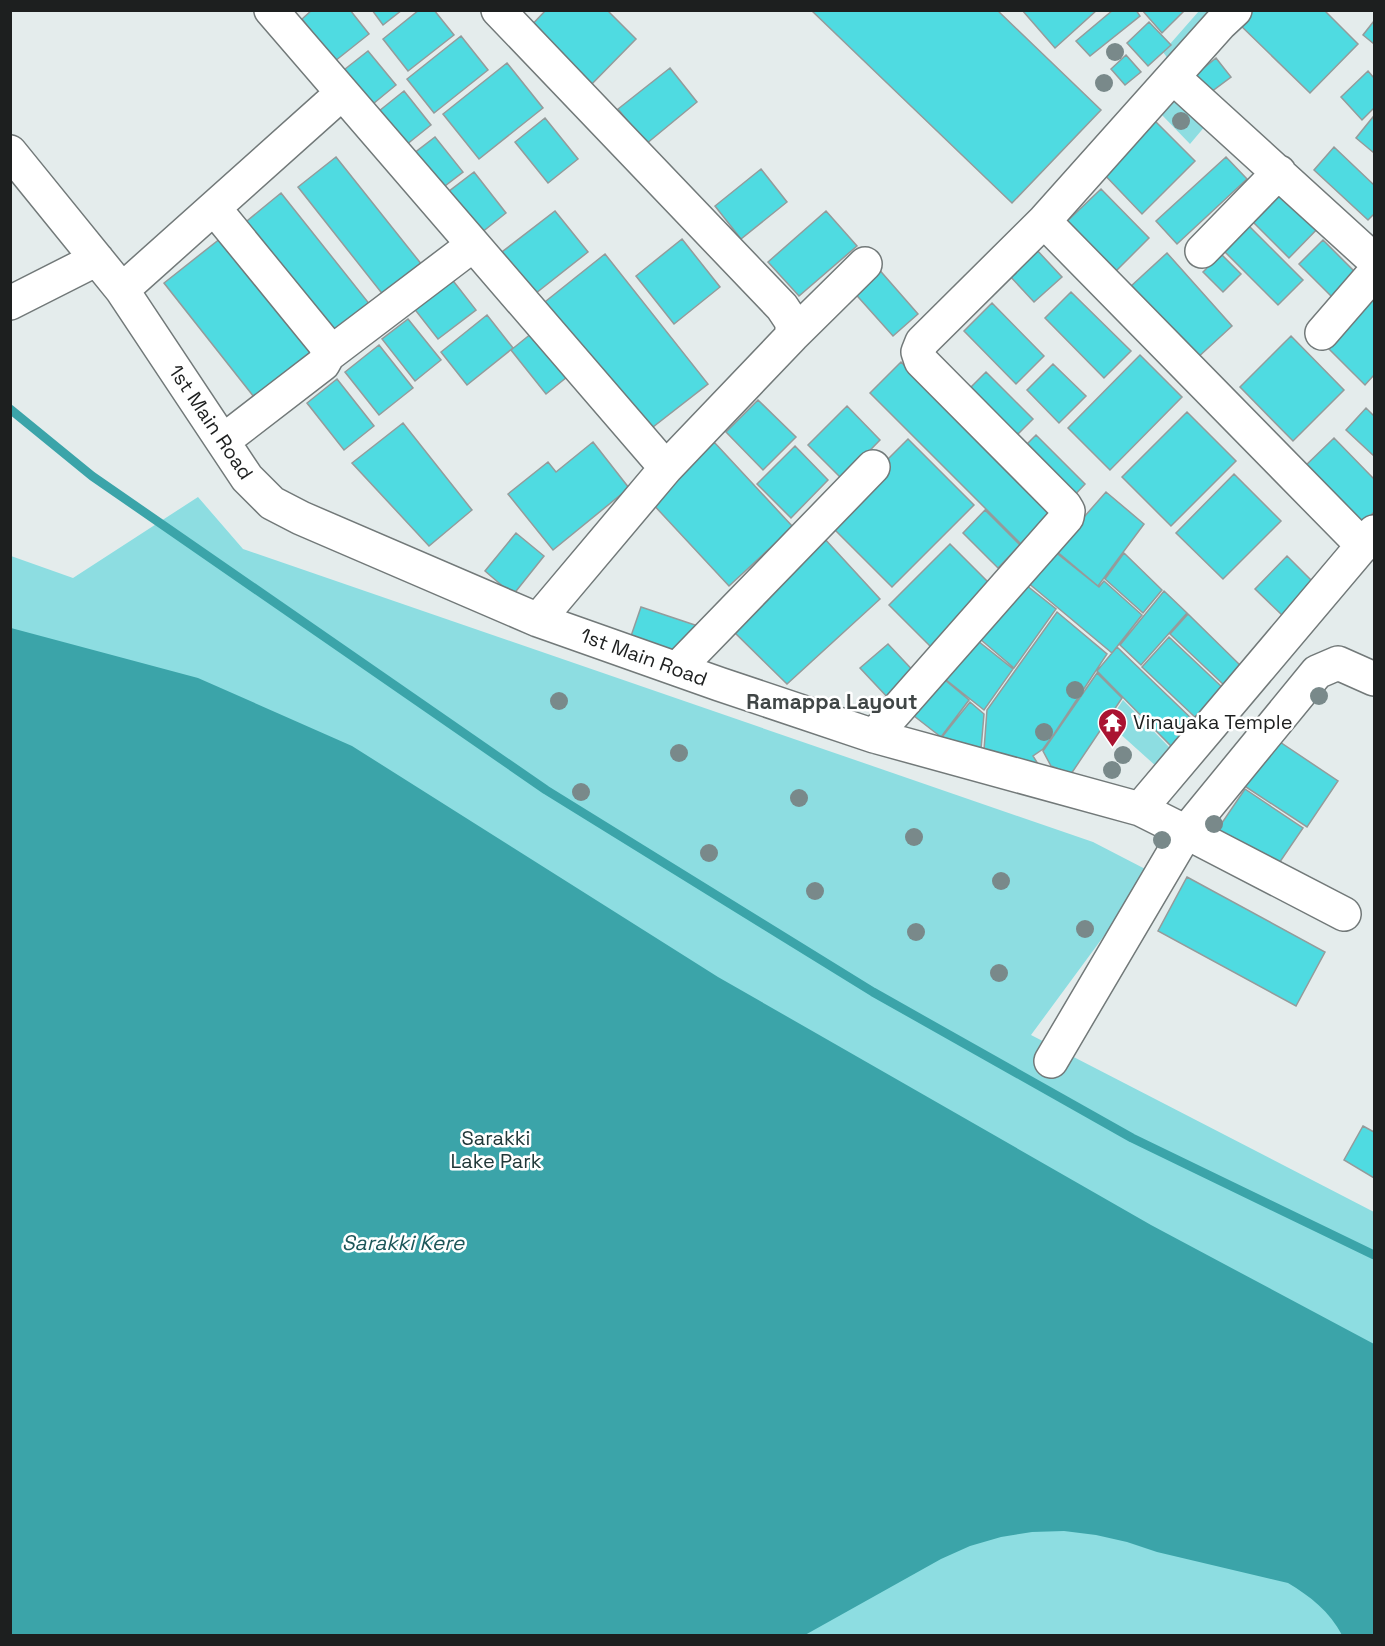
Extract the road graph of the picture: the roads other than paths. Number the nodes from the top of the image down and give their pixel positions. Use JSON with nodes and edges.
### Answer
{"nodes":[{"id":1,"x":271,"y":10,"type":"edge"},
{"id":2,"x":498,"y":10,"type":"edge"},
{"id":3,"x":1234,"y":10,"type":"edge"},
{"id":4,"x":1173,"y":77,"type":"junction"},
{"id":5,"x":341,"y":94,"type":"junction"},
{"id":6,"x":10,"y":152,"type":"edge"},
{"id":7,"x":1279,"y":172,"type":"junction"},
{"id":8,"x":214,"y":208,"type":"junction"},
{"id":9,"x":1044,"y":221,"type":"junction"},
{"id":10,"x":473,"y":245,"type":"junction"},
{"id":11,"x":1202,"y":251,"type":"dead end"},
{"id":12,"x":97,"y":259,"type":"junction"},
{"id":13,"x":1374,"y":260,"type":"edge"},
{"id":14,"x":865,"y":264,"type":"dead end"},
{"id":15,"x":1374,"y":273,"type":"edge"},
{"id":16,"x":122,"y":290,"type":"junction"},
{"id":17,"x":10,"y":303,"type":"edge"},
{"id":18,"x":1322,"y":333,"type":"dead end"},
{"id":19,"x":792,"y":336,"type":"junction"},
{"id":20,"x":328,"y":355,"type":"junction"},
{"id":21,"x":223,"y":441,"type":"junction"},
{"id":22,"x":873,"y":466,"type":"dead end"},
{"id":23,"x":666,"y":468,"type":"junction"},
{"id":24,"x":1369,"y":539,"type":"edge"},
{"id":25,"x":538,"y":620,"type":"junction"},
{"id":26,"x":677,"y":669,"type":"junction"},
{"id":27,"x":1374,"y":679,"type":"edge"},
{"id":28,"x":874,"y":736,"type":"junction"},
{"id":29,"x":1140,"y":809,"type":"junction"},
{"id":30,"x":1186,"y":832,"type":"junction"},
{"id":31,"x":1344,"y":914,"type":"dead end"},
{"id":32,"x":1051,"y":1061,"type":"dead end"}],
"edges":[{"from":1,"to":5,"type":"street"},
{"from":2,"to":19,"type":"street"},
{"from":3,"to":4,"type":"street"},
{"from":4,"to":7,"type":"street"},
{"from":4,"to":9,"type":"street"},
{"from":5,"to":8,"type":"street"},
{"from":5,"to":10,"type":"street"},
{"from":6,"to":12,"type":"street","name":"1st Main Road"},
{"from":7,"to":11,"type":"street"},
{"from":7,"to":13,"type":"street"},
{"from":8,"to":16,"type":"street"},
{"from":8,"to":20,"type":"street"},
{"from":9,"to":24,"type":"street"},
{"from":9,"to":28,"type":"street"},
{"from":10,"to":20,"type":"street"},
{"from":10,"to":23,"type":"street"},
{"from":12,"to":16,"type":"street","name":"1st Main Road"},
{"from":12,"to":17,"type":"street"},
{"from":14,"to":19,"type":"street"},
{"from":15,"to":18,"type":"street"},
{"from":16,"to":21,"type":"street","name":"1st Main Road"},
{"from":19,"to":23,"type":"street"},
{"from":20,"to":21,"type":"street"},
{"from":21,"to":25,"type":"street","name":"1st Main Road"},
{"from":22,"to":26,"type":"street"},
{"from":23,"to":25,"type":"street"},
{"from":24,"to":29,"type":"street"},
{"from":25,"to":26,"type":"street","name":"1st Main Road"},
{"from":26,"to":28,"type":"street","name":"1st Main Road"},
{"from":27,"to":30,"type":"street"},
{"from":28,"to":29,"type":"street","name":"1st Main Road"},
{"from":29,"to":30,"type":"street","name":"1st Main Road"},
{"from":30,"to":31,"type":"street","name":"1st Main Road"},
{"from":30,"to":32,"type":"street"}]}
